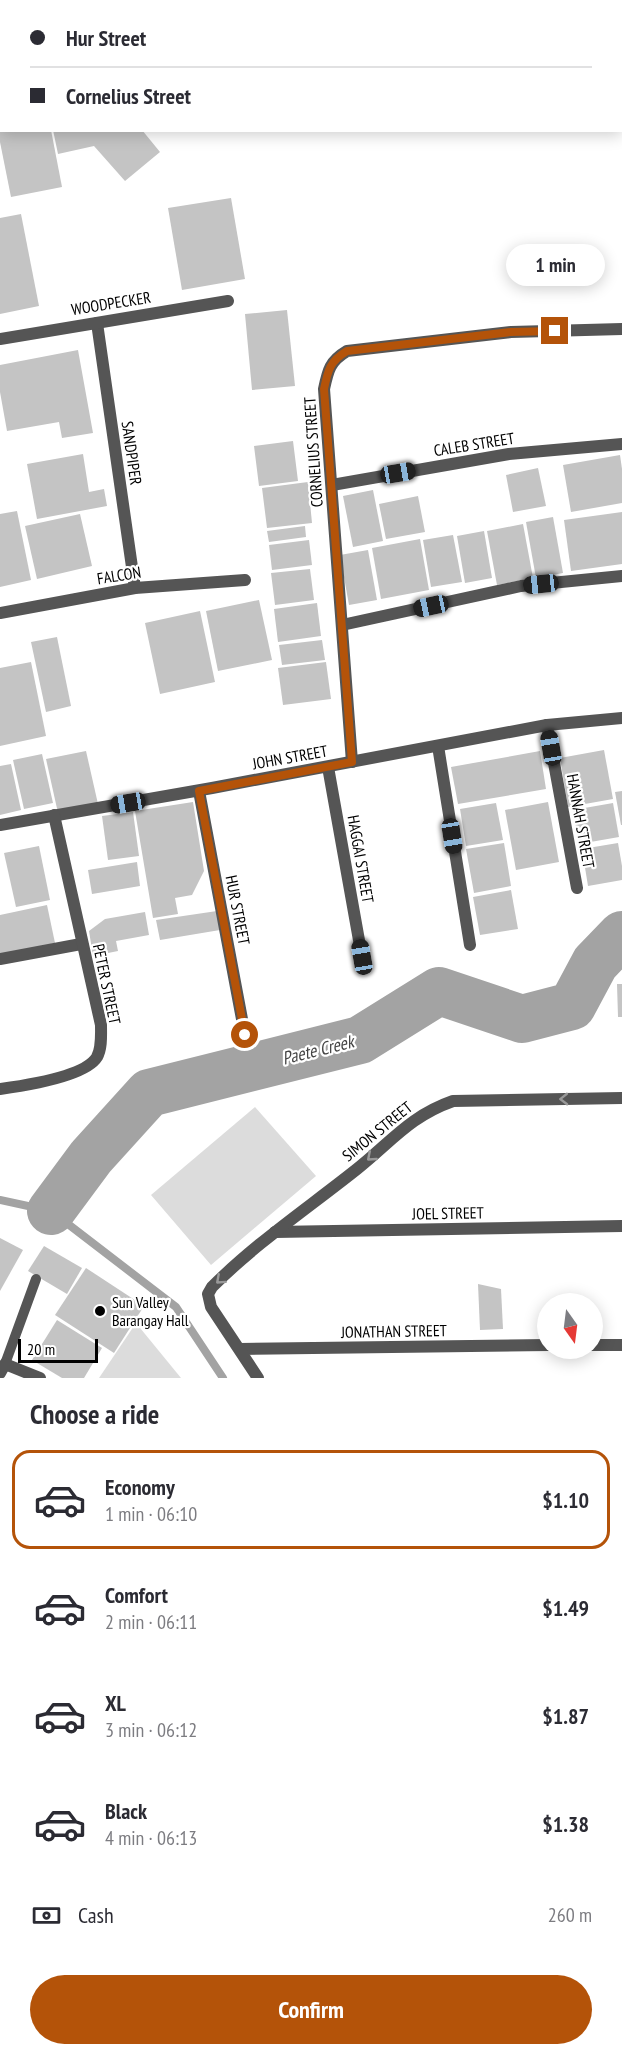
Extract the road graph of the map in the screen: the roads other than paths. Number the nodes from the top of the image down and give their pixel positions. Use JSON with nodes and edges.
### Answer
{"nodes":[{"id":1,"x":228,"y":301,"type":"dead end"},
{"id":2,"x":97,"y":323,"type":"junction"},
{"id":3,"x":622,"y":329,"type":"edge"},
{"id":4,"x":0,"y":339,"type":"edge"},
{"id":5,"x":622,"y":444,"type":"edge"},
{"id":6,"x":332,"y":485,"type":"junction"},
{"id":7,"x":622,"y":576,"type":"edge"},
{"id":8,"x":245,"y":580,"type":"dead end"},
{"id":9,"x":135,"y":588,"type":"junction"},
{"id":10,"x":0,"y":613,"type":"edge"},
{"id":11,"x":342,"y":625,"type":"junction"},
{"id":12,"x":622,"y":718,"type":"edge"},
{"id":13,"x":547,"y":725,"type":"junction"},
{"id":14,"x":438,"y":746,"type":"junction"},
{"id":15,"x":352,"y":762,"type":"junction"},
{"id":16,"x":328,"y":767,"type":"junction"},
{"id":17,"x":199,"y":791,"type":"junction"},
{"id":18,"x":54,"y":815,"type":"junction"},
{"id":19,"x":0,"y":825,"type":"edge"},
{"id":20,"x":577,"y":888,"type":"dead end"},
{"id":21,"x":81,"y":944,"type":"junction"},
{"id":22,"x":470,"y":945,"type":"dead end"},
{"id":23,"x":362,"y":957,"type":"dead end"},
{"id":24,"x":0,"y":959,"type":"edge"},
{"id":25,"x":245,"y":1035,"type":"dead end"},
{"id":26,"x":0,"y":1089,"type":"edge"},
{"id":27,"x":622,"y":1098,"type":"edge"},
{"id":28,"x":622,"y":1226,"type":"edge"},
{"id":29,"x":275,"y":1232,"type":"junction"},
{"id":30,"x":36,"y":1279,"type":"dead end"},
{"id":31,"x":622,"y":1344,"type":"edge"},
{"id":32,"x":537,"y":1345,"type":"edge"},
{"id":33,"x":603,"y":1345,"type":"edge"},
{"id":34,"x":240,"y":1349,"type":"junction"},
{"id":35,"x":3,"y":1369,"type":"edge"},
{"id":36,"x":40,"y":1378,"type":"edge"},
{"id":37,"x":258,"y":1378,"type":"edge"}],
"edges":[{"from":1,"to":2,"type":"street","name":"WOODPECKER"},
{"from":2,"to":4,"type":"street","name":"WOODPECKER"},
{"from":2,"to":9,"type":"street","name":"SANDPIPER"},
{"from":3,"to":6,"type":"street","name":"CORNELIUS STREET"},
{"from":5,"to":6,"type":"street","name":"CALEB STREET"},
{"from":6,"to":11,"type":"street","name":"CORNELIUS STREET"},
{"from":7,"to":11,"type":"street"},
{"from":8,"to":9,"type":"street","name":"FALCON"},
{"from":9,"to":10,"type":"street","name":"FALCON"},
{"from":11,"to":15,"type":"street","name":"CORNELIUS STREET"},
{"from":12,"to":13,"type":"street","name":"JOHN STREET"},
{"from":13,"to":14,"type":"street","name":"JOHN STREET"},
{"from":13,"to":20,"type":"street","name":"HANNAH STREET"},
{"from":14,"to":15,"type":"street","name":"JOHN STREET"},
{"from":14,"to":22,"type":"street"},
{"from":15,"to":16,"type":"street","name":"JOHN STREET"},
{"from":16,"to":17,"type":"street","name":"JOHN STREET"},
{"from":16,"to":23,"type":"street","name":"HAGGAI STREET"},
{"from":17,"to":18,"type":"street","name":"JOHN STREET"},
{"from":17,"to":25,"type":"street","name":"HUR STREET"},
{"from":18,"to":19,"type":"street","name":"JOHN STREET"},
{"from":18,"to":21,"type":"street","name":"PETER STREET"},
{"from":21,"to":24,"type":"street"},
{"from":21,"to":26,"type":"street","name":"PETER STREET"},
{"from":27,"to":29,"type":"street","name":"SIMON STREET","one_way":true},
{"from":28,"to":29,"type":"street","name":"JOEL STREET"},
{"from":29,"to":34,"type":"street","name":"SIMON STREET","one_way":true},
{"from":30,"to":35,"type":"lane"},
{"from":31,"to":33,"type":"street"},
{"from":32,"to":34,"type":"street","name":"JONATHAN STREET"},
{"from":34,"to":37,"type":"street"},
{"from":35,"to":36,"type":"street"}]}
